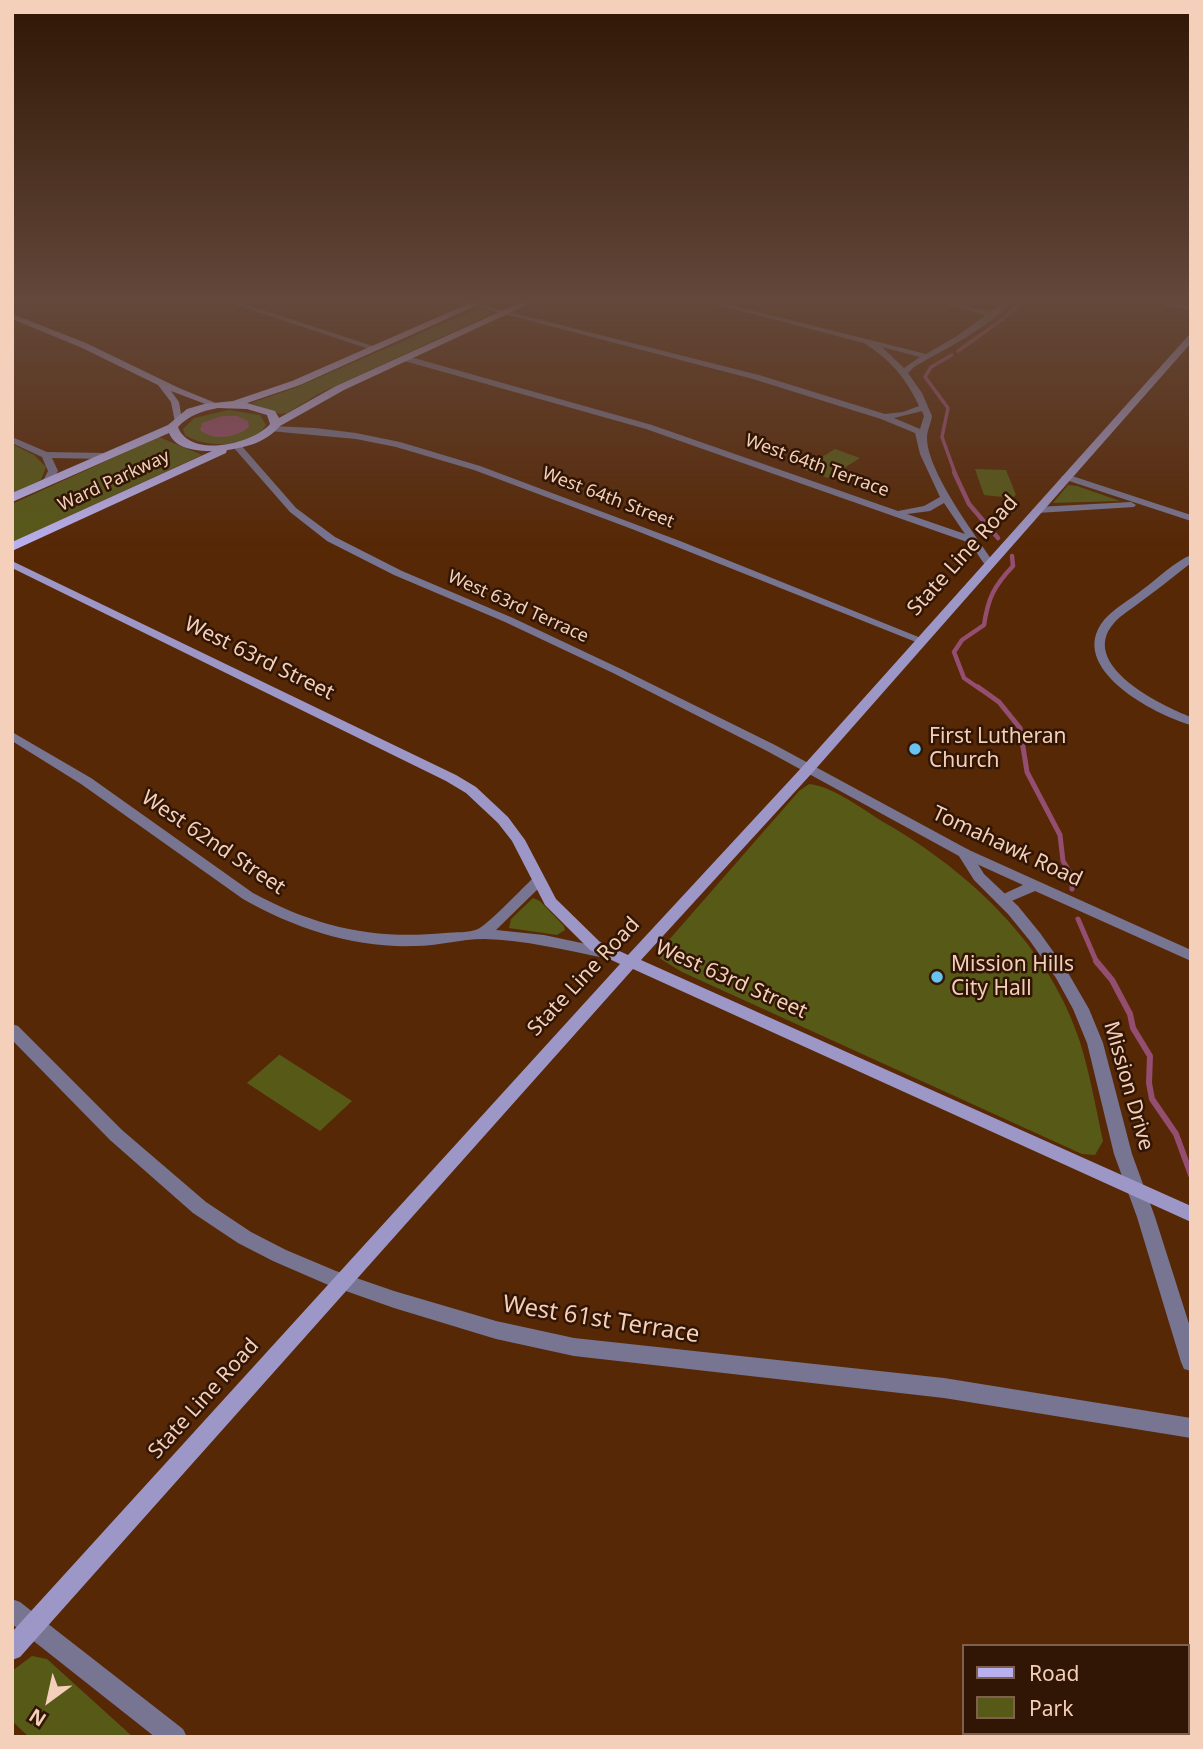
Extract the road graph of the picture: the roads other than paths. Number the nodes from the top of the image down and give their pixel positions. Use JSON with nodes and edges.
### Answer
{"nodes":[{"id":1,"x":160,"y":385,"type":"edge"},
{"id":2,"x":167,"y":385,"type":"edge"},
{"id":3,"x":289,"y":385,"type":"edge"},
{"id":4,"x":347,"y":385,"type":"edge"},
{"id":5,"x":499,"y":385,"type":"edge"},
{"id":6,"x":778,"y":385,"type":"edge"},
{"id":7,"x":912,"y":385,"type":"edge"},
{"id":8,"x":1149,"y":385,"type":"edge"},
{"id":9,"x":222,"y":406,"type":"junction"},
{"id":10,"x":925,"y":407,"type":"junction"},
{"id":11,"x":884,"y":417,"type":"junction"},
{"id":12,"x":175,"y":424,"type":"junction"},
{"id":13,"x":275,"y":426,"type":"junction"},
{"id":14,"x":922,"y":437,"type":"junction"},
{"id":15,"x":12,"y":440,"type":"edge"},
{"id":16,"x":234,"y":447,"type":"junction"},
{"id":17,"x":46,"y":455,"type":"junction"},
{"id":18,"x":107,"y":456,"type":"junction"},
{"id":19,"x":1066,"y":477,"type":"junction"},
{"id":20,"x":47,"y":483,"type":"junction"},
{"id":21,"x":12,"y":498,"type":"edge"},
{"id":22,"x":945,"y":498,"type":"junction"},
{"id":23,"x":1146,"y":505,"type":"junction"},
{"id":24,"x":1037,"y":510,"type":"junction"},
{"id":25,"x":894,"y":512,"type":"junction"},
{"id":26,"x":1191,"y":518,"type":"edge"},
{"id":27,"x":974,"y":541,"type":"junction"},
{"id":28,"x":12,"y":547,"type":"edge"},
{"id":29,"x":1191,"y":558,"type":"edge"},
{"id":30,"x":989,"y":563,"type":"junction"},
{"id":31,"x":12,"y":564,"type":"edge"},
{"id":32,"x":920,"y":640,"type":"junction"},
{"id":33,"x":1191,"y":721,"type":"edge"},
{"id":34,"x":12,"y":736,"type":"edge"},
{"id":35,"x":808,"y":769,"type":"junction"},
{"id":36,"x":964,"y":853,"type":"junction"},
{"id":37,"x":538,"y":881,"type":"junction"},
{"id":38,"x":1036,"y":885,"type":"junction"},
{"id":39,"x":1002,"y":900,"type":"junction"},
{"id":40,"x":483,"y":934,"type":"junction"},
{"id":41,"x":615,"y":956,"type":"junction"},
{"id":42,"x":1191,"y":956,"type":"edge"},
{"id":43,"x":633,"y":961,"type":"junction"},
{"id":44,"x":12,"y":1030,"type":"edge"},
{"id":45,"x":1135,"y":1188,"type":"junction"},
{"id":46,"x":1191,"y":1214,"type":"edge"},
{"id":47,"x":343,"y":1282,"type":"junction"},
{"id":48,"x":1191,"y":1362,"type":"edge"},
{"id":49,"x":1191,"y":1428,"type":"edge"},
{"id":50,"x":12,"y":1610,"type":"edge"},
{"id":51,"x":32,"y":1627,"type":"junction"},
{"id":52,"x":12,"y":1649,"type":"edge"},
{"id":53,"x":176,"y":1737,"type":"edge"}],
"edges":[{"from":1,"to":12,"type":"main road"},
{"from":2,"to":9,"type":"main road"},
{"from":3,"to":9,"type":"main road"},
{"from":4,"to":13,"type":"main road"},
{"from":5,"to":25,"type":"street","name":"West 64th Terrace"},
{"from":6,"to":11,"type":"street"},
{"from":7,"to":10,"type":"street"},
{"from":8,"to":19,"type":"main road","name":"State Line Road"},
{"from":9,"to":12,"type":"main road","name":"Ward Parkway"},
{"from":9,"to":13,"type":"main road"},
{"from":10,"to":11,"type":"street"},
{"from":10,"to":14,"type":"street"},
{"from":11,"to":14,"type":"street"},
{"from":12,"to":16,"type":"main road"},
{"from":12,"to":18,"type":"main road","name":"Ward Parkway"},
{"from":13,"to":16,"type":"main road","name":"Ward Parkway"},
{"from":13,"to":32,"type":"street","name":"West 64th Street"},
{"from":14,"to":22,"type":"street"},
{"from":15,"to":17,"type":"street"},
{"from":16,"to":28,"type":"main road","name":"Ward Parkway"},
{"from":16,"to":35,"type":"street","name":"West 63rd Terrace"},
{"from":17,"to":18,"type":"street"},
{"from":17,"to":20,"type":"street"},
{"from":18,"to":20,"type":"main road","name":"Ward Parkway"},
{"from":19,"to":23,"type":"street"},
{"from":19,"to":24,"type":"main road","name":"State Line Road"},
{"from":20,"to":21,"type":"main road","name":"Ward Parkway"},
{"from":22,"to":25,"type":"street"},
{"from":22,"to":27,"type":"street"},
{"from":23,"to":24,"type":"street"},
{"from":23,"to":26,"type":"street"},
{"from":24,"to":30,"type":"main road","name":"State Line Road"},
{"from":25,"to":27,"type":"street","name":"West 64th Terrace"},
{"from":27,"to":30,"type":"street"},
{"from":29,"to":33,"type":"street"},
{"from":30,"to":32,"type":"main road","name":"State Line Road"},
{"from":31,"to":37,"type":"main road","name":"West 63rd Street"},
{"from":32,"to":35,"type":"main road","name":"State Line Road"},
{"from":34,"to":40,"type":"street","name":"West 62nd Street"},
{"from":35,"to":36,"type":"street","name":"Tomahawk Road"},
{"from":35,"to":43,"type":"main road","name":"State Line Road"},
{"from":36,"to":38,"type":"street","name":"Tomahawk Road"},
{"from":36,"to":39,"type":"street","name":"Mission Drive"},
{"from":37,"to":40,"type":"street"},
{"from":37,"to":41,"type":"main road","name":"West 63rd Street"},
{"from":38,"to":39,"type":"street"},
{"from":38,"to":42,"type":"street","name":"Tomahawk Road"},
{"from":39,"to":45,"type":"street","name":"Mission Drive"},
{"from":40,"to":41,"type":"street","name":"West 62nd Street"},
{"from":41,"to":43,"type":"main road","name":"West 63rd Street"},
{"from":43,"to":45,"type":"main road","name":"West 63rd Street"},
{"from":43,"to":47,"type":"main road","name":"State Line Road"},
{"from":44,"to":47,"type":"street","name":"West 61st Terrace"},
{"from":45,"to":46,"type":"main road","name":"West 63rd Street"},
{"from":45,"to":48,"type":"street","name":"Mission Drive"},
{"from":47,"to":49,"type":"street","name":"West 61st Terrace"},
{"from":47,"to":51,"type":"main road","name":"State Line Road"},
{"from":50,"to":51,"type":"street"},
{"from":51,"to":52,"type":"main road","name":"State Line Road"},
{"from":51,"to":53,"type":"street"}]}
